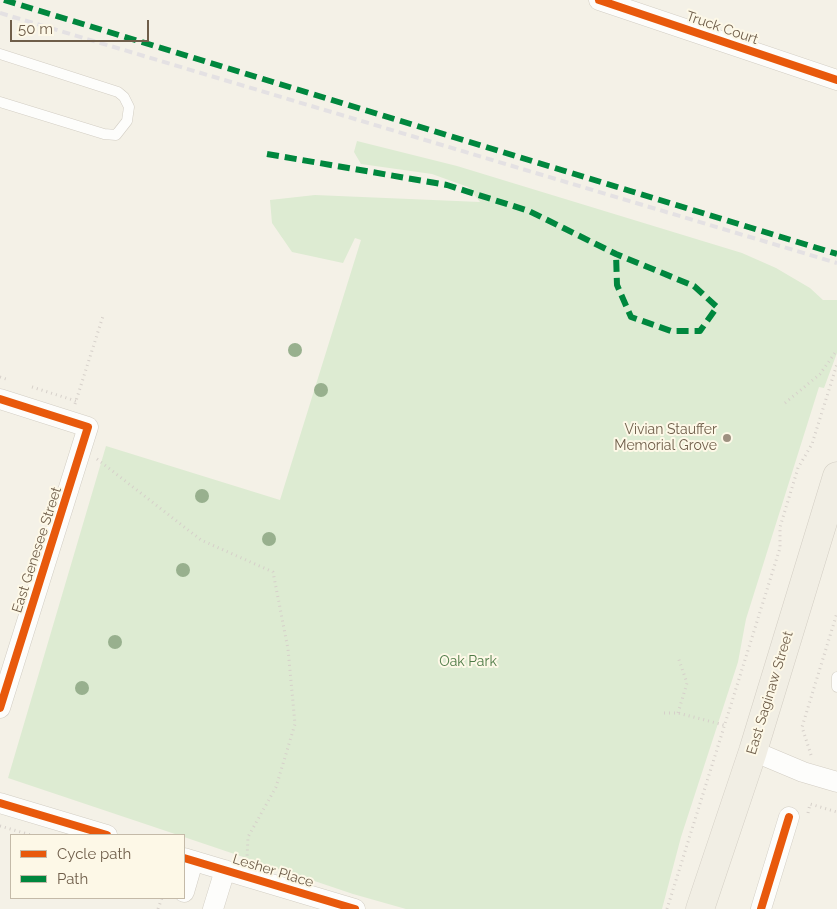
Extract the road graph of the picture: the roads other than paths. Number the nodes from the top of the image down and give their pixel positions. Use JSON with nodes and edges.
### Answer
{"nodes":[{"id":1,"x":599,"y":0,"type":"edge"},
{"id":2,"x":0,"y":54,"type":"edge"},
{"id":3,"x":837,"y":80,"type":"edge"},
{"id":4,"x":0,"y":102,"type":"edge"},
{"id":5,"x":0,"y":399,"type":"edge"},
{"id":6,"x":837,"y":476,"type":"edge"},
{"id":7,"x":837,"y":677,"type":"edge"},
{"id":8,"x":837,"y":687,"type":"edge"},
{"id":9,"x":0,"y":708,"type":"edge"},
{"id":10,"x":752,"y":751,"type":"junction"},
{"id":11,"x":837,"y":782,"type":"edge"},
{"id":12,"x":0,"y":803,"type":"edge"},
{"id":13,"x":790,"y":817,"type":"dead end"},
{"id":14,"x":104,"y":834,"type":"edge"},
{"id":15,"x":189,"y":860,"type":"edge"},
{"id":16,"x":226,"y":870,"type":"junction"},
{"id":17,"x":185,"y":886,"type":"edge"},
{"id":18,"x":214,"y":909,"type":"edge"},
{"id":19,"x":354,"y":909,"type":"edge"},
{"id":20,"x":700,"y":909,"type":"edge"},
{"id":21,"x":762,"y":909,"type":"edge"}],
"edges":[{"from":1,"to":3,"type":"street","name":"Truck Court"},
{"from":2,"to":4,"type":"lane"},
{"from":5,"to":9,"type":"street","name":"East Genesee Street"},
{"from":6,"to":10,"type":"main road","name":"East Saginaw Street"},
{"from":7,"to":8,"type":"lane"},
{"from":10,"to":11,"type":"street"},
{"from":10,"to":20,"type":"main road","name":"East Saginaw Street"},
{"from":12,"to":14,"type":"street"},
{"from":13,"to":21,"type":"street"},
{"from":15,"to":16,"type":"street","name":"Lesher Place"},
{"from":15,"to":17,"type":"street"},
{"from":16,"to":18,"type":"street"},
{"from":16,"to":19,"type":"street","name":"Lesher Place"}]}
